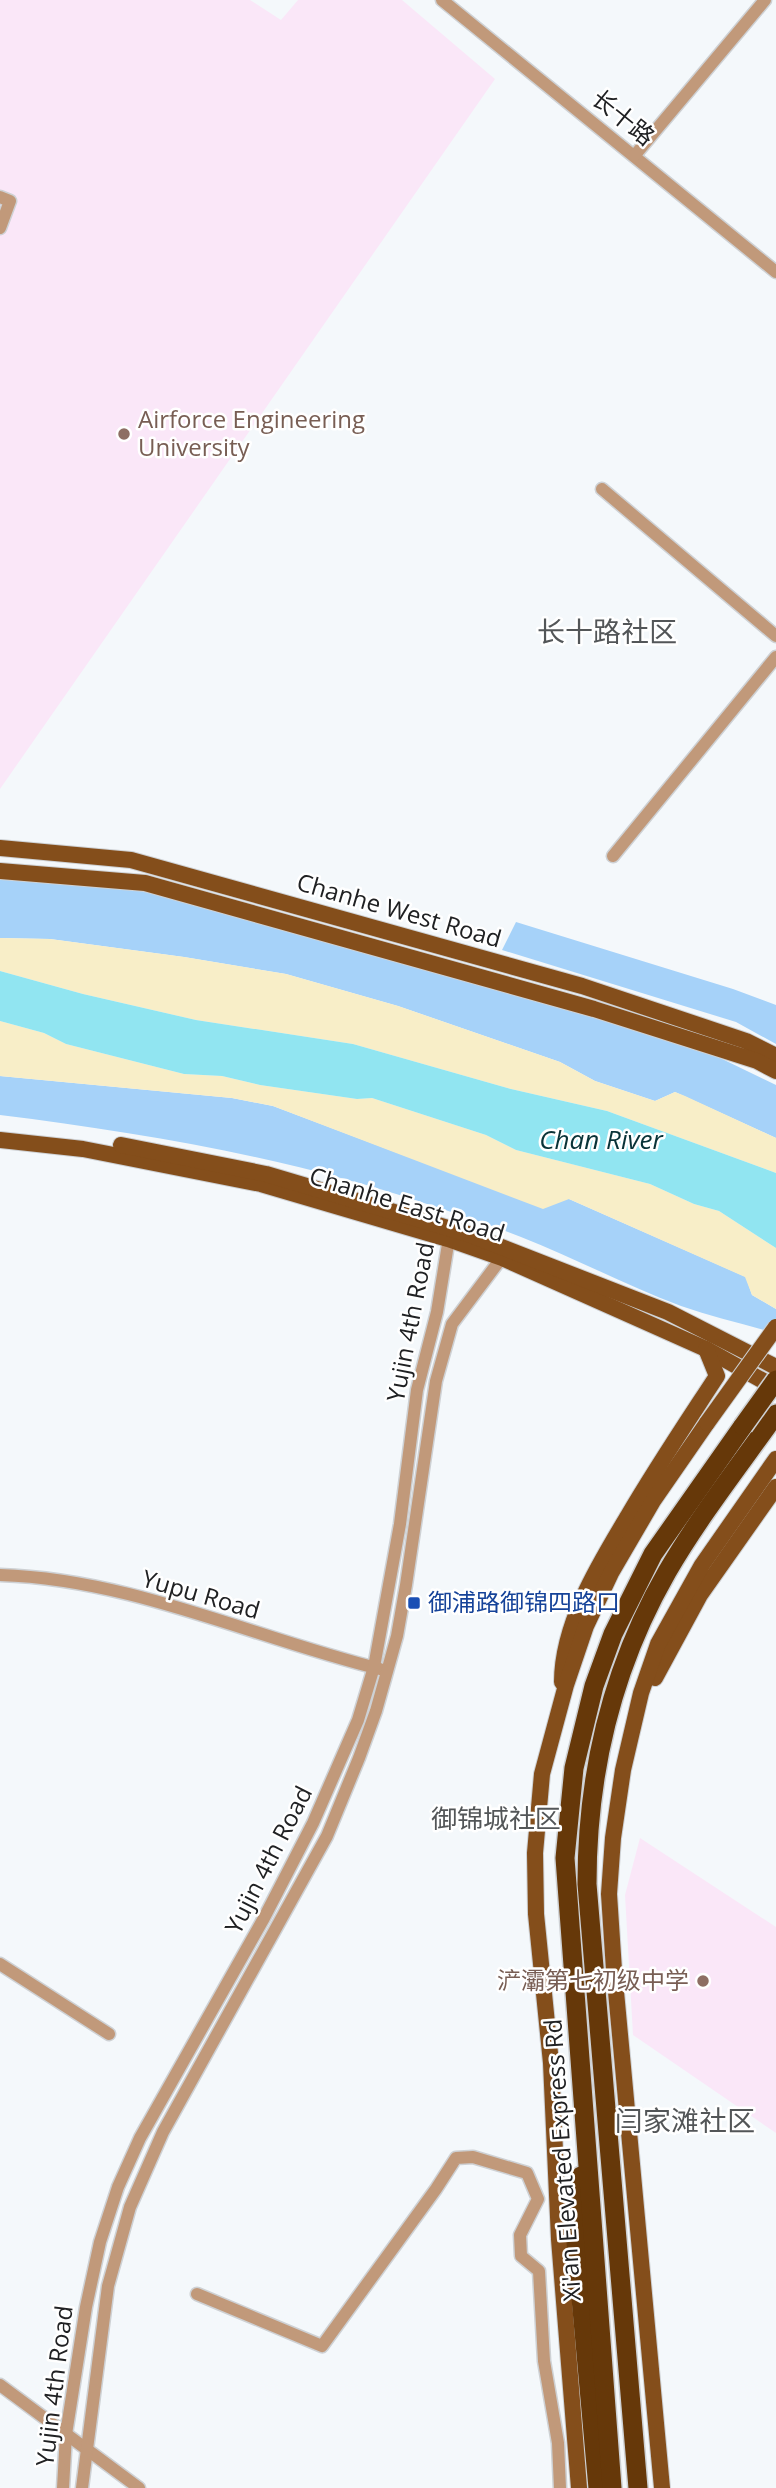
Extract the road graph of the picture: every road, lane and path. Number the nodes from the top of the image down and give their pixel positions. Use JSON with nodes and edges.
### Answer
{"nodes":[{"id":1,"x":442,"y":0,"type":"edge"},
{"id":2,"x":765,"y":0,"type":"edge"},
{"id":3,"x":635,"y":155,"type":"junction"},
{"id":4,"x":0,"y":197,"type":"edge"},
{"id":5,"x":0,"y":228,"type":"edge"},
{"id":6,"x":776,"y":272,"type":"edge"},
{"id":7,"x":602,"y":489,"type":"dead end"},
{"id":8,"x":776,"y":636,"type":"edge"},
{"id":9,"x":776,"y":657,"type":"edge"},
{"id":10,"x":0,"y":848,"type":"edge"},
{"id":11,"x":613,"y":856,"type":"dead end"},
{"id":12,"x":0,"y":871,"type":"edge"},
{"id":13,"x":776,"y":1056,"type":"edge"},
{"id":14,"x":776,"y":1071,"type":"edge"},
{"id":15,"x":0,"y":1129,"type":"edge"},
{"id":16,"x":0,"y":1140,"type":"edge"},
{"id":17,"x":449,"y":1234,"type":"junction"},
{"id":18,"x":505,"y":1253,"type":"junction"},
{"id":19,"x":776,"y":1327,"type":"edge"},
{"id":20,"x":706,"y":1349,"type":"junction"},
{"id":21,"x":776,"y":1367,"type":"edge"},
{"id":22,"x":776,"y":1380,"type":"edge"},
{"id":23,"x":776,"y":1388,"type":"edge"},
{"id":24,"x":776,"y":1414,"type":"edge"},
{"id":25,"x":751,"y":1432,"type":"junction"},
{"id":26,"x":776,"y":1459,"type":"edge"},
{"id":27,"x":776,"y":1487,"type":"edge"},
{"id":28,"x":0,"y":1575,"type":"edge"},
{"id":29,"x":381,"y":1669,"type":"junction"},
{"id":30,"x":562,"y":1697,"type":"junction"},
{"id":31,"x":623,"y":1770,"type":"junction"},
{"id":32,"x":0,"y":1964,"type":"edge"},
{"id":33,"x":620,"y":2024,"type":"junction"},
{"id":34,"x":109,"y":2034,"type":"dead end"},
{"id":35,"x":586,"y":2144,"type":"junction"},
{"id":36,"x":609,"y":2164,"type":"junction"},
{"id":37,"x":616,"y":2253,"type":"junction"},
{"id":38,"x":197,"y":2294,"type":"dead end"},
{"id":39,"x":0,"y":2385,"type":"edge"},
{"id":40,"x":66,"y":2434,"type":"junction"},
{"id":41,"x":86,"y":2447,"type":"junction"},
{"id":42,"x":63,"y":2488,"type":"edge"},
{"id":43,"x":82,"y":2488,"type":"edge"},
{"id":44,"x":139,"y":2488,"type":"edge"},
{"id":45,"x":560,"y":2488,"type":"edge"},
{"id":46,"x":579,"y":2488,"type":"edge"},
{"id":47,"x":598,"y":2488,"type":"edge"},
{"id":48,"x":612,"y":2488,"type":"edge"},
{"id":49,"x":638,"y":2488,"type":"edge"},
{"id":50,"x":649,"y":2488,"type":"edge"},
{"id":51,"x":662,"y":2488,"type":"edge"}],
"edges":[{"from":1,"to":3,"type":"street","name":"长十路"},
{"from":2,"to":3,"type":"street"},
{"from":3,"to":6,"type":"street","name":"长十路"},
{"from":4,"to":5,"type":"street"},
{"from":7,"to":8,"type":"street"},
{"from":9,"to":11,"type":"street"},
{"from":10,"to":13,"type":"main road","name":"Chanhe West Road"},
{"from":12,"to":14,"type":"main road","name":"Chanhe West Road"},
{"from":15,"to":17,"type":"main road","name":"Chanhe East Road"},
{"from":16,"to":17,"type":"main road","name":"Chanhe East Road"},
{"from":17,"to":18,"type":"main road","name":"Chanhe East Road"},
{"from":17,"to":29,"type":"street","name":"Yujin 4th Road"},
{"from":18,"to":20,"type":"main road","name":"Chanhe East Road"},
{"from":18,"to":21,"type":"main road","name":"Chanhe East Road"},
{"from":18,"to":29,"type":"street","name":"Yujin 4th Road"},
{"from":19,"to":30,"type":"main road","bridge":true},
{"from":20,"to":23,"type":"main road","name":"Chanhe East Road"},
{"from":20,"to":30,"type":"main road"},
{"from":22,"to":25,"type":"highway","name":"Xi'an Elevated Express Rd","bridge":true},
{"from":24,"to":25,"type":"highway","name":"Xi'an Elevated Express Rd"},
{"from":25,"to":35,"type":"highway","name":"Xi'an Elevated Express Rd"},
{"from":25,"to":36,"type":"highway","name":"Xi'an Elevated Express Rd"},
{"from":26,"to":31,"type":"main road"},
{"from":27,"to":31,"type":"main road"},
{"from":28,"to":29,"type":"street","name":"Yupu Road"},
{"from":29,"to":40,"type":"street","name":"Yujin 4th Road"},
{"from":29,"to":41,"type":"street","name":"Yujin 4th Road"},
{"from":30,"to":46,"type":"main road"},
{"from":31,"to":33,"type":"main road"},
{"from":32,"to":34,"type":"street"},
{"from":33,"to":36,"type":"main road"},
{"from":33,"to":51,"type":"main road"},
{"from":35,"to":47,"type":"highway"},
{"from":35,"to":48,"type":"highway","name":"Xi'an Elevated Express Rd"},
{"from":36,"to":37,"type":"highway","name":"Xi'an Elevated Express Rd"},
{"from":37,"to":49,"type":"highway","name":"Xi'an Elevated Express Rd"},
{"from":37,"to":50,"type":"highway"},
{"from":38,"to":45,"type":"street"},
{"from":39,"to":40,"type":"street"},
{"from":40,"to":41,"type":"street"},
{"from":40,"to":42,"type":"street","name":"Yujin 4th Road"},
{"from":41,"to":43,"type":"street","name":"Yujin 4th Road"},
{"from":41,"to":44,"type":"street"}]}
